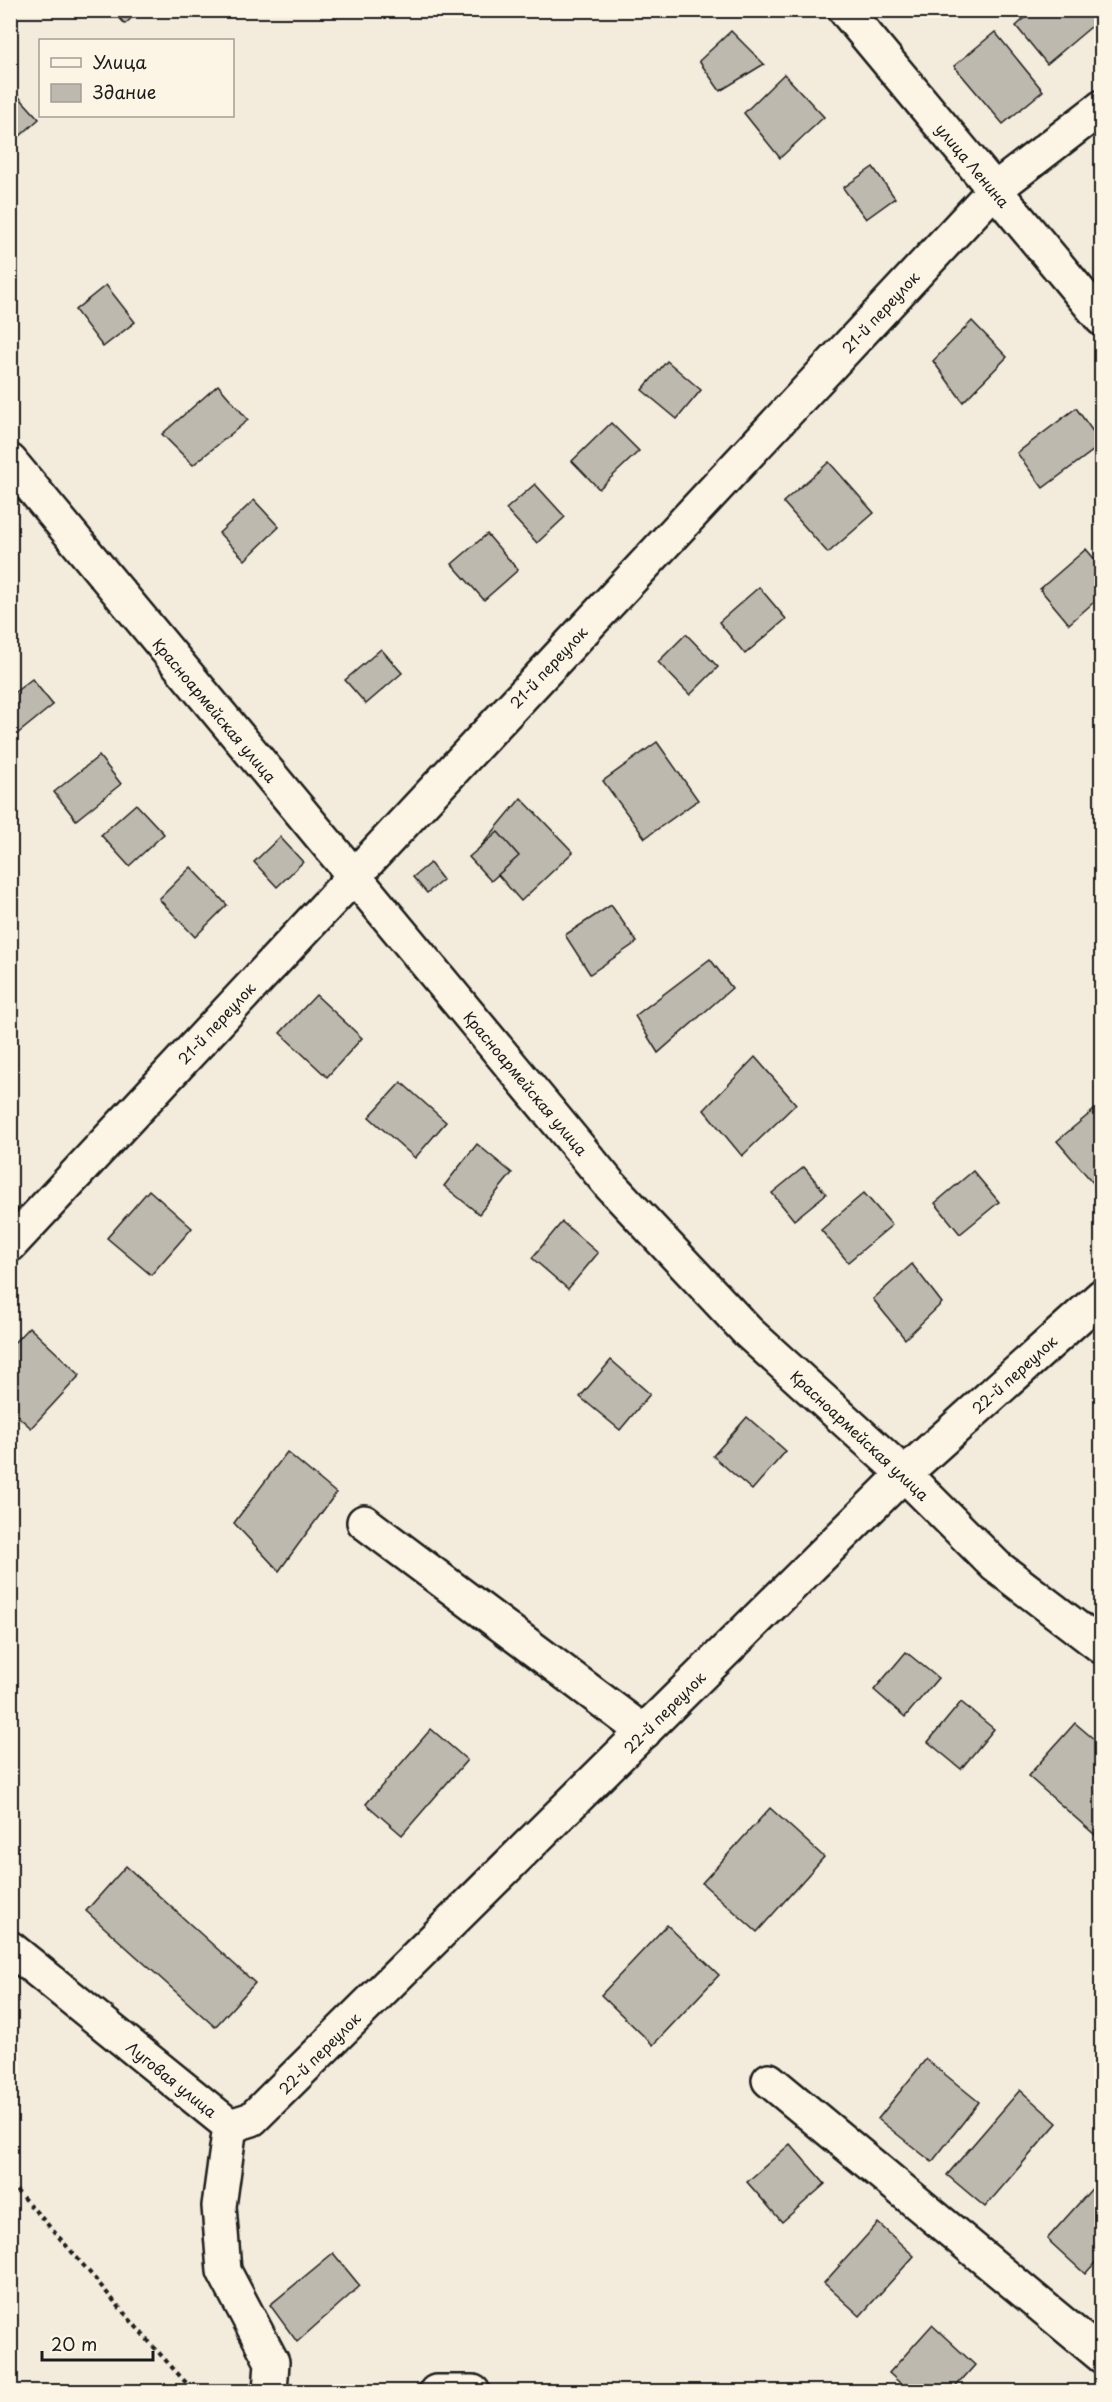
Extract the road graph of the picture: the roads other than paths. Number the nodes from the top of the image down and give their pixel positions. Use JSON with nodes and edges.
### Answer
{"nodes":[{"id":1,"x":845,"y":10,"type":"edge"},
{"id":2,"x":1101,"y":107,"type":"edge"},
{"id":3,"x":994,"y":190,"type":"junction"},
{"id":4,"x":1101,"y":319,"type":"edge"},
{"id":5,"x":10,"y":461,"type":"edge"},
{"id":6,"x":352,"y":876,"type":"junction"},
{"id":7,"x":10,"y":1245,"type":"edge"},
{"id":8,"x":1101,"y":1296,"type":"edge"},
{"id":9,"x":904,"y":1474,"type":"junction"},
{"id":10,"x":364,"y":1522,"type":"dead end"},
{"id":11,"x":1101,"y":1647,"type":"edge"},
{"id":12,"x":644,"y":1732,"type":"junction"},
{"id":13,"x":10,"y":1948,"type":"edge"},
{"id":14,"x":770,"y":2080,"type":"dead end"},
{"id":15,"x":230,"y":2126,"type":"junction"},
{"id":16,"x":1101,"y":2356,"type":"edge"},
{"id":17,"x":270,"y":2391,"type":"edge"},
{"id":18,"x":436,"y":2391,"type":"edge"},
{"id":19,"x":473,"y":2391,"type":"edge"}],
"edges":[{"from":1,"to":3,"type":"street","name":"улица Ленина"},
{"from":2,"to":3,"type":"street","name":"21-й переулок"},
{"from":3,"to":4,"type":"street","name":"улица Ленина"},
{"from":3,"to":6,"type":"street","name":"21-й переулок"},
{"from":5,"to":6,"type":"street","name":"Красноармейская улица"},
{"from":6,"to":7,"type":"street","name":"21-й переулок"},
{"from":6,"to":9,"type":"street","name":"Красноармейская улица"},
{"from":8,"to":9,"type":"street","name":"22-й переулок"},
{"from":9,"to":11,"type":"street","name":"Красноармейская улица"},
{"from":9,"to":12,"type":"street","name":"22-й переулок"},
{"from":10,"to":12,"type":"street"},
{"from":12,"to":15,"type":"street","name":"22-й переулок"},
{"from":13,"to":15,"type":"street","name":"Луговая улица"},
{"from":14,"to":16,"type":"street"},
{"from":15,"to":17,"type":"street","name":"Луговая улица"},
{"from":18,"to":19,"type":"street"}]}
